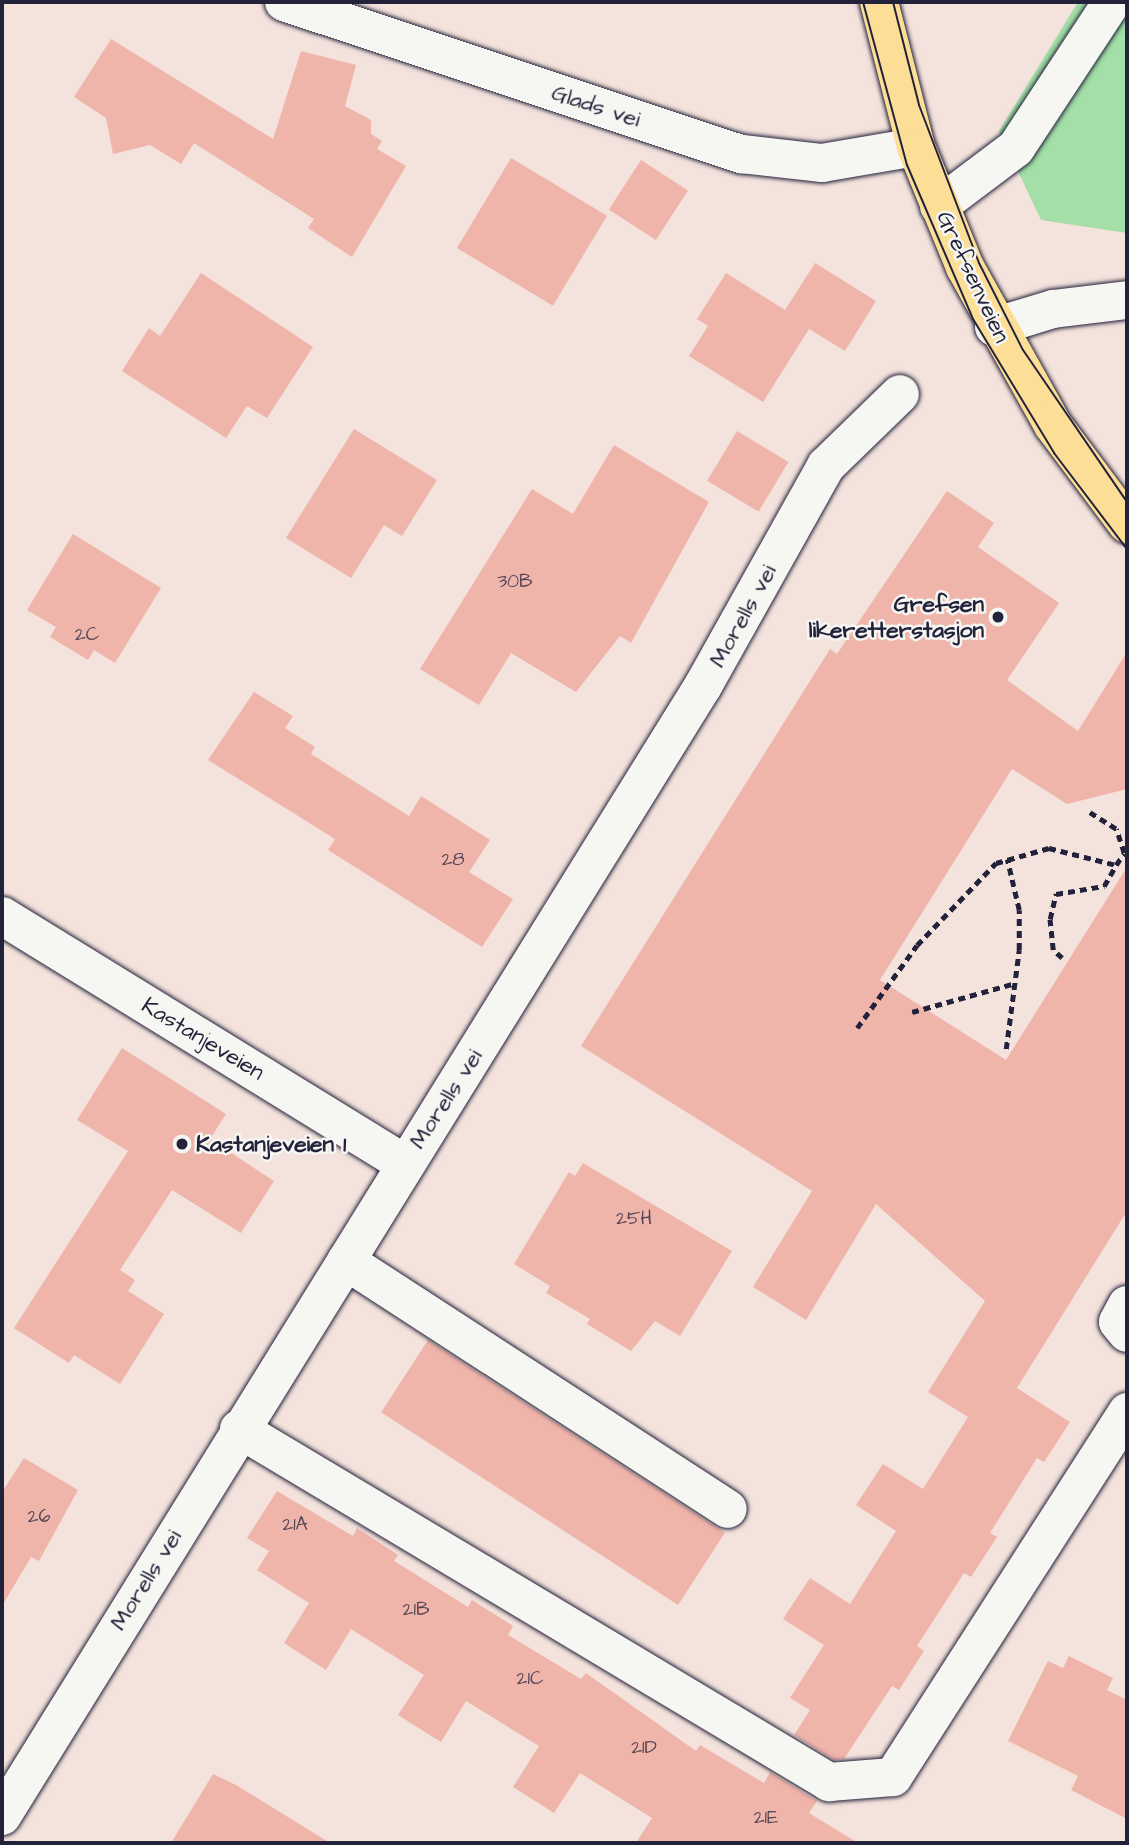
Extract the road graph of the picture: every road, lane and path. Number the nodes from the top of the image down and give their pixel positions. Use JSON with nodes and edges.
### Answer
{"nodes":[{"id":1,"x":284,"y":2,"type":"edge"},
{"id":2,"x":879,"y":2,"type":"edge"},
{"id":3,"x":1112,"y":2,"type":"edge"},
{"id":4,"x":916,"y":147,"type":"junction"},
{"id":5,"x":939,"y":206,"type":"junction"},
{"id":6,"x":1127,"y":300,"type":"edge"},
{"id":7,"x":994,"y":327,"type":"junction"},
{"id":8,"x":900,"y":394,"type":"dead end"},
{"id":9,"x":1127,"y":524,"type":"edge"},
{"id":10,"x":1090,"y":813,"type":"dead end"},
{"id":11,"x":1007,"y":859,"type":"junction"},
{"id":12,"x":1116,"y":865,"type":"junction"},
{"id":13,"x":2,"y":916,"type":"edge"},
{"id":14,"x":1062,"y":958,"type":"dead end"},
{"id":15,"x":1016,"y":983,"type":"junction"},
{"id":16,"x":912,"y":1012,"type":"dead end"},
{"id":17,"x":857,"y":1028,"type":"dead end"},
{"id":18,"x":1006,"y":1049,"type":"dead end"},
{"id":19,"x":404,"y":1163,"type":"junction"},
{"id":20,"x":346,"y":1261,"type":"junction"},
{"id":21,"x":1127,"y":1305,"type":"edge"},
{"id":22,"x":1127,"y":1333,"type":"edge"},
{"id":23,"x":1127,"y":1412,"type":"edge"},
{"id":24,"x":239,"y":1429,"type":"junction"},
{"id":25,"x":728,"y":1509,"type":"dead end"},
{"id":26,"x":2,"y":1815,"type":"edge"}],
"edges":[{"from":1,"to":4,"type":"street","name":"Glads vei"},
{"from":2,"to":4,"type":"main road","name":"Grefsenveien"},
{"from":3,"to":5,"type":"street"},
{"from":4,"to":5,"type":"main road","name":"Grefsenveien"},
{"from":5,"to":7,"type":"main road","name":"Grefsenveien"},
{"from":6,"to":7,"type":"street"},
{"from":7,"to":9,"type":"main road","name":"Grefsenveien"},
{"from":8,"to":19,"type":"street","name":"Morells vei"},
{"from":10,"to":12,"type":"path"},
{"from":11,"to":12,"type":"path"},
{"from":11,"to":15,"type":"path"},
{"from":11,"to":17,"type":"path"},
{"from":12,"to":14,"type":"path"},
{"from":13,"to":19,"type":"street","name":"Kastanjeveien"},
{"from":15,"to":16,"type":"path"},
{"from":15,"to":18,"type":"path"},
{"from":19,"to":20,"type":"street","name":"Morells vei"},
{"from":20,"to":24,"type":"street","name":"Morells vei"},
{"from":20,"to":25,"type":"street"},
{"from":21,"to":22,"type":"street"},
{"from":23,"to":24,"type":"street"},
{"from":24,"to":26,"type":"street","name":"Morells vei"}]}
